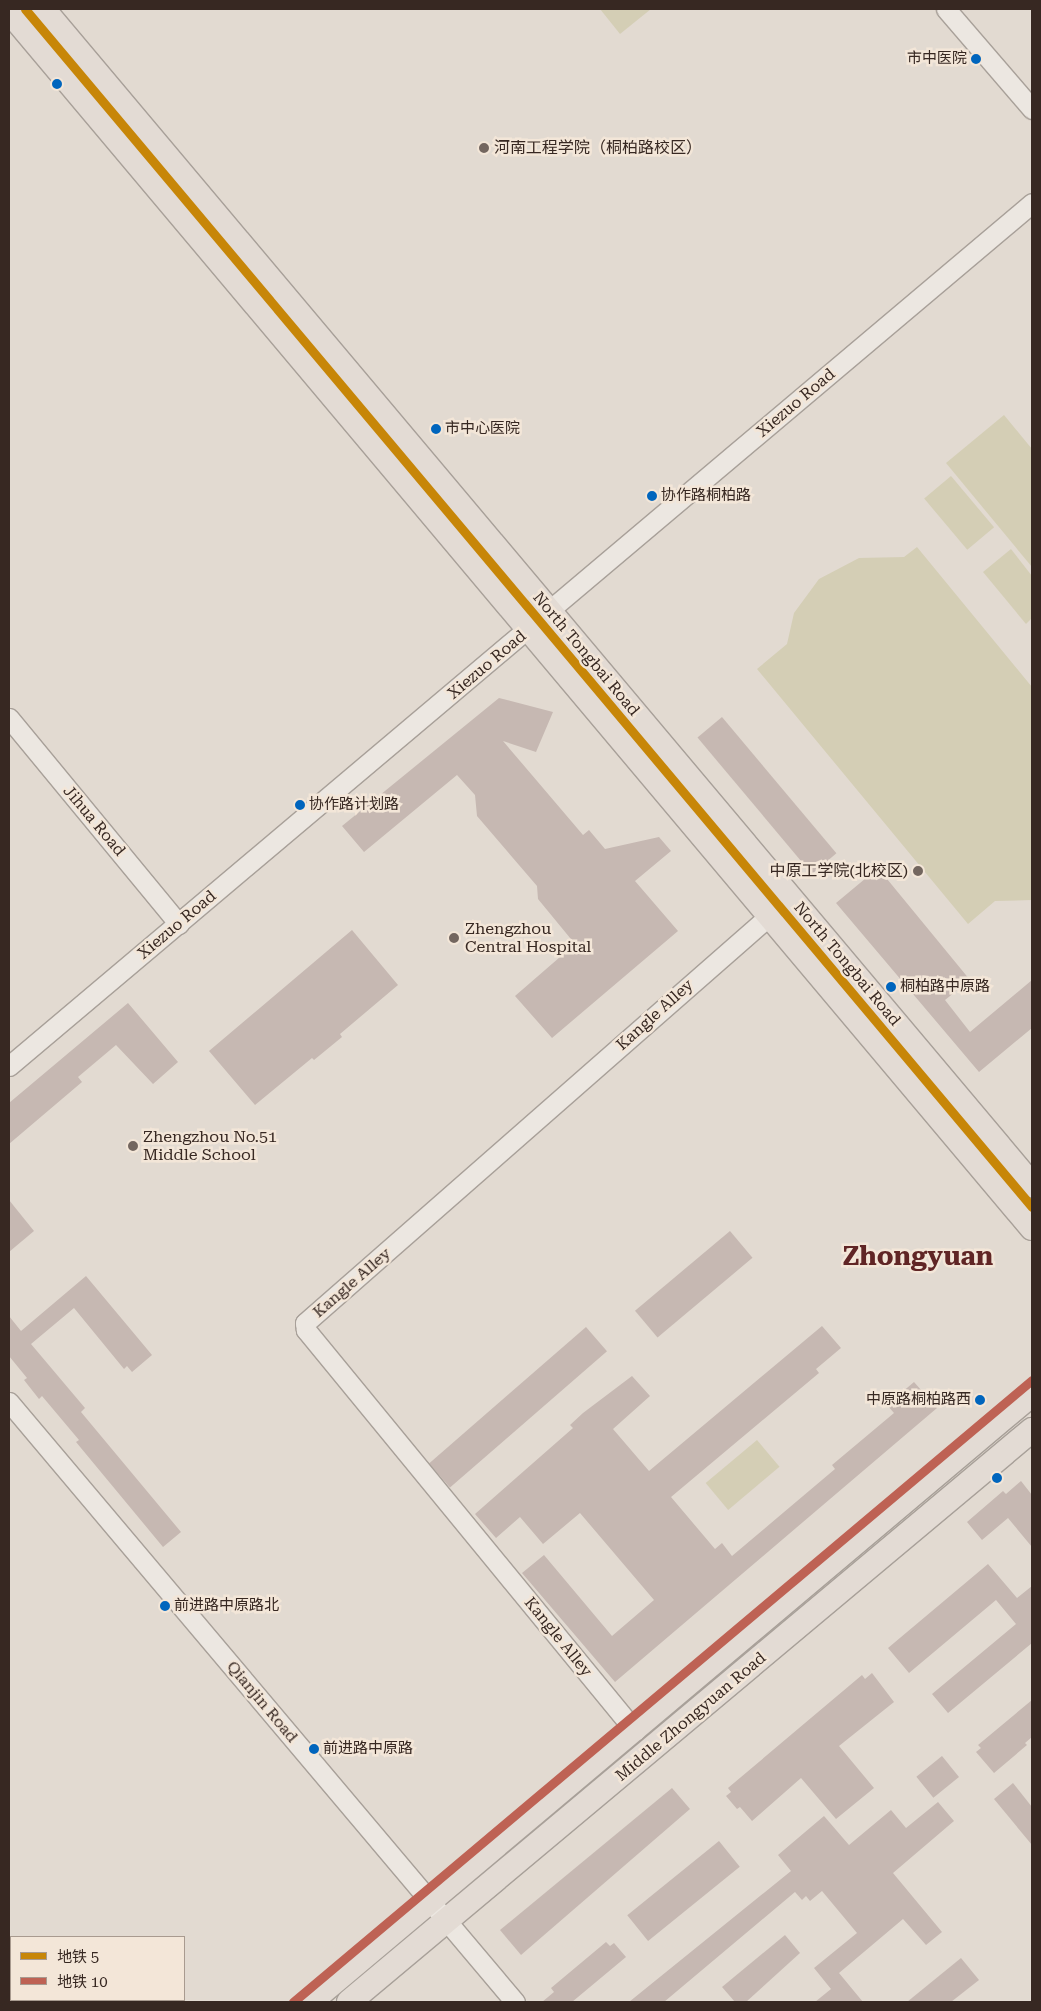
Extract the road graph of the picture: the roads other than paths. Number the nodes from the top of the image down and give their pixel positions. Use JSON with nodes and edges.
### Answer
{"nodes":[{"id":1,"x":43,"y":9,"type":"edge"},
{"id":2,"x":946,"y":9,"type":"edge"},
{"id":3,"x":9,"y":10,"type":"edge"},
{"id":4,"x":1032,"y":109,"type":"edge"},
{"id":5,"x":1032,"y":203,"type":"edge"},
{"id":6,"x":550,"y":612,"type":"junction"},
{"id":7,"x":529,"y":630,"type":"junction"},
{"id":8,"x":9,"y":718,"type":"edge"},
{"id":9,"x":770,"y":915,"type":"junction"},
{"id":10,"x":179,"y":924,"type":"junction"},
{"id":11,"x":9,"y":1066,"type":"edge"},
{"id":12,"x":1032,"y":1185,"type":"edge"},
{"id":13,"x":1032,"y":1228,"type":"edge"},
{"id":14,"x":1032,"y":1394,"type":"edge"},
{"id":15,"x":9,"y":1402,"type":"edge"},
{"id":16,"x":1032,"y":1430,"type":"edge"},
{"id":17,"x":635,"y":1731,"type":"junction"},
{"id":18,"x":431,"y":1902,"type":"junction"},
{"id":19,"x":447,"y":1921,"type":"junction"},
{"id":20,"x":310,"y":2002,"type":"edge"},
{"id":21,"x":349,"y":2002,"type":"edge"},
{"id":22,"x":515,"y":2002,"type":"edge"}],
"edges":[{"from":1,"to":6,"type":"main road","name":"North Tongbai Road"},
{"from":2,"to":4,"type":"street"},
{"from":3,"to":7,"type":"main road","name":"North Tongbai Road"},
{"from":5,"to":6,"type":"street","name":"Xiezuo Road"},
{"from":6,"to":7,"type":"street","name":"Xiezuo Road"},
{"from":6,"to":12,"type":"main road","name":"North Tongbai Road"},
{"from":7,"to":9,"type":"main road","name":"North Tongbai Road"},
{"from":7,"to":10,"type":"street","name":"Xiezuo Road"},
{"from":8,"to":10,"type":"street","name":"Jihua Road"},
{"from":9,"to":13,"type":"main road","name":"North Tongbai Road"},
{"from":9,"to":17,"type":"street","name":"Kangle Alley"},
{"from":10,"to":11,"type":"street","name":"Xiezuo Road"},
{"from":14,"to":17,"type":"main road","name":"Middle Zhongyuan Road"},
{"from":15,"to":18,"type":"street","name":"Qianjin Road"},
{"from":16,"to":19,"type":"main road","name":"Middle Zhongyuan Road"},
{"from":17,"to":18,"type":"main road","name":"Middle Zhongyuan Road"},
{"from":18,"to":19,"type":"street","name":"Qianjin Road"},
{"from":18,"to":20,"type":"main road","name":"Middle Zhongyuan Road"},
{"from":19,"to":21,"type":"main road","name":"Middle Zhongyuan Road"},
{"from":19,"to":22,"type":"street","name":"Qianjin Road"}]}
